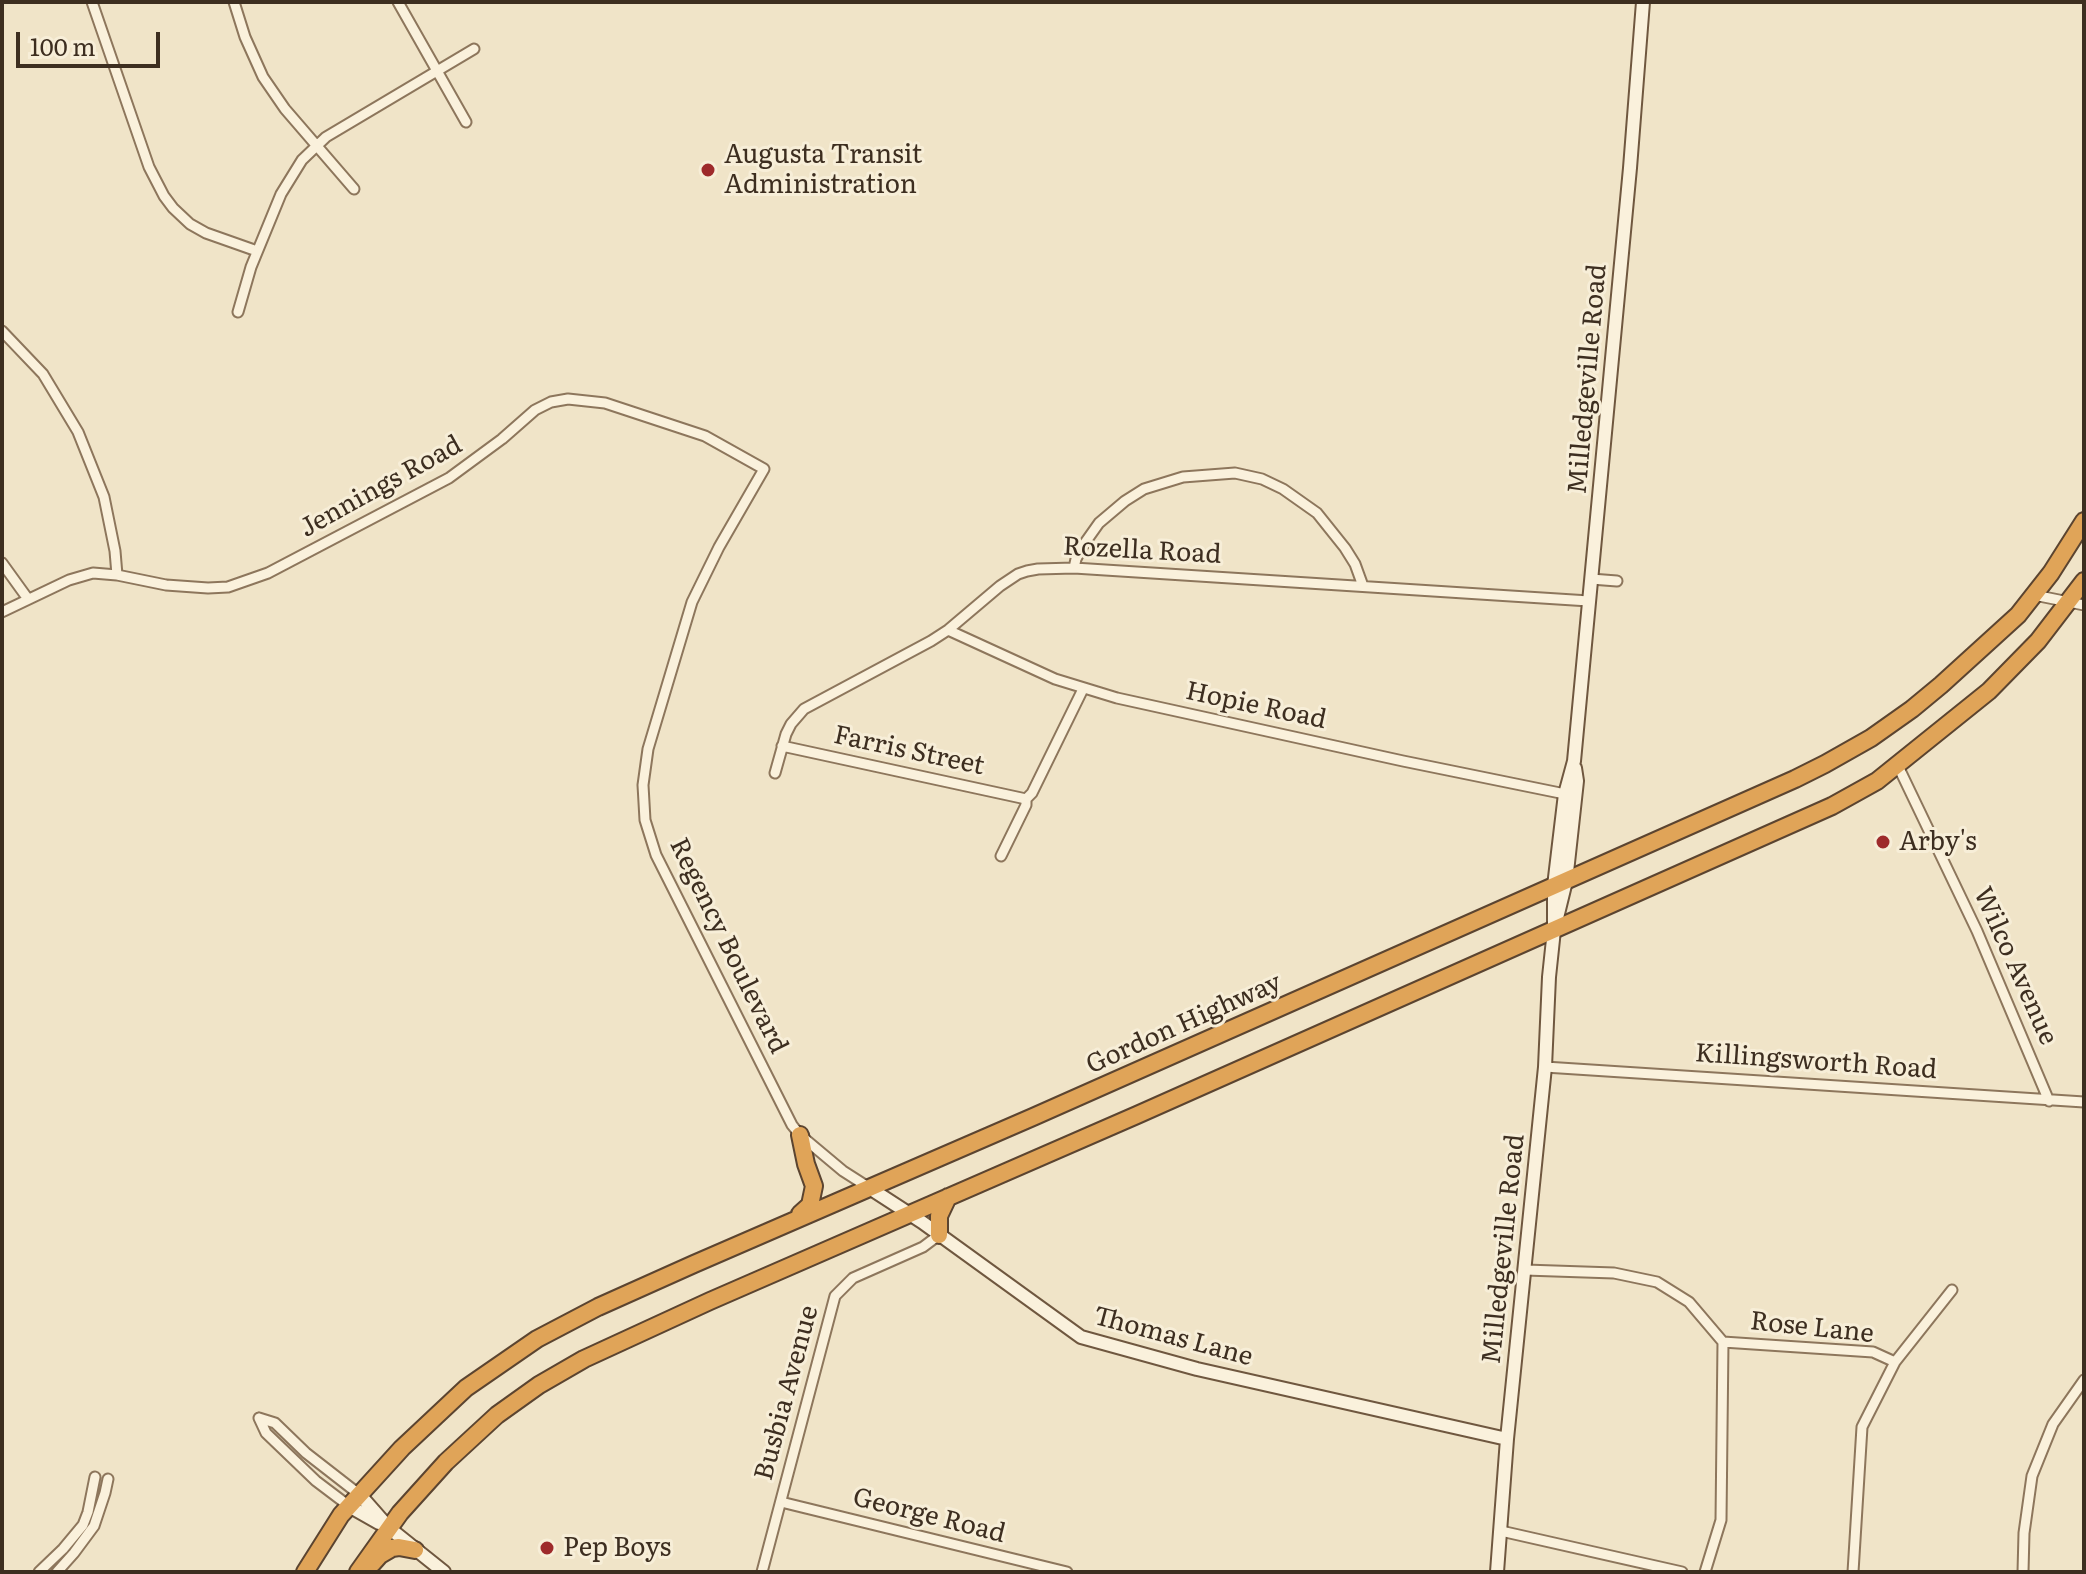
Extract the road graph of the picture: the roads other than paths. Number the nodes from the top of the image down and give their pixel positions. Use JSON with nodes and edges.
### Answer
{"nodes":[{"id":1,"x":92,"y":2,"type":"edge"},
{"id":2,"x":234,"y":2,"type":"edge"},
{"id":3,"x":398,"y":2,"type":"edge"},
{"id":4,"x":1643,"y":2,"type":"edge"},
{"id":5,"x":474,"y":49,"type":"dead end"},
{"id":6,"x":438,"y":70,"type":"junction"},
{"id":7,"x":466,"y":122,"type":"dead end"},
{"id":8,"x":316,"y":145,"type":"junction"},
{"id":9,"x":354,"y":189,"type":"dead end"},
{"id":10,"x":257,"y":251,"type":"junction"},
{"id":11,"x":238,"y":312,"type":"dead end"},
{"id":12,"x":2,"y":331,"type":"edge"},
{"id":13,"x":764,"y":469,"type":"joint"},
{"id":14,"x":2084,"y":521,"type":"edge"},
{"id":15,"x":2,"y":563,"type":"edge"},
{"id":16,"x":1074,"y":568,"type":"junction"},
{"id":17,"x":117,"y":575,"type":"junction"},
{"id":18,"x":1591,"y":579,"type":"junction"},
{"id":19,"x":1617,"y":581,"type":"dead end"},
{"id":20,"x":2084,"y":581,"type":"edge"},
{"id":21,"x":1363,"y":586,"type":"junction"},
{"id":22,"x":2034,"y":595,"type":"junction"},
{"id":23,"x":28,"y":599,"type":"junction"},
{"id":24,"x":1589,"y":601,"type":"junction"},
{"id":25,"x":2076,"y":604,"type":"edge"},
{"id":26,"x":2,"y":612,"type":"edge"},
{"id":27,"x":948,"y":630,"type":"junction"},
{"id":28,"x":1083,"y":689,"type":"junction"},
{"id":29,"x":782,"y":746,"type":"junction"},
{"id":30,"x":1574,"y":761,"type":"junction"},
{"id":31,"x":1897,"y":764,"type":"junction"},
{"id":32,"x":775,"y":773,"type":"dead end"},
{"id":33,"x":1565,"y":794,"type":"junction"},
{"id":34,"x":1026,"y":799,"type":"junction"},
{"id":35,"x":1001,"y":856,"type":"dead end"},
{"id":36,"x":1560,"y":884,"type":"junction"},
{"id":37,"x":1554,"y":930,"type":"junction"},
{"id":38,"x":1545,"y":1067,"type":"junction"},
{"id":39,"x":2049,"y":1101,"type":"junction"},
{"id":40,"x":2084,"y":1102,"type":"edge"},
{"id":41,"x":800,"y":1135,"type":"junction"},
{"id":42,"x":868,"y":1187,"type":"junction"},
{"id":43,"x":948,"y":1197,"type":"junction"},
{"id":44,"x":909,"y":1214,"type":"junction"},
{"id":45,"x":789,"y":1222,"type":"junction"},
{"id":46,"x":939,"y":1235,"type":"junction"},
{"id":47,"x":1525,"y":1270,"type":"junction"},
{"id":48,"x":1952,"y":1290,"type":"dead end"},
{"id":49,"x":1723,"y":1342,"type":"junction"},
{"id":50,"x":1895,"y":1362,"type":"junction"},
{"id":51,"x":2084,"y":1380,"type":"edge"},
{"id":52,"x":1507,"y":1439,"type":"junction"},
{"id":53,"x":95,"y":1477,"type":"dead end"},
{"id":54,"x":108,"y":1479,"type":"dead end"},
{"id":55,"x":354,"y":1500,"type":"junction"},
{"id":56,"x":781,"y":1502,"type":"junction"},
{"id":57,"x":389,"y":1528,"type":"junction"},
{"id":58,"x":1501,"y":1531,"type":"junction"},
{"id":59,"x":415,"y":1550,"type":"junction"},
{"id":60,"x":39,"y":1572,"type":"edge"},
{"id":61,"x":57,"y":1572,"type":"edge"},
{"id":62,"x":305,"y":1572,"type":"edge"},
{"id":63,"x":358,"y":1572,"type":"edge"},
{"id":64,"x":367,"y":1572,"type":"edge"},
{"id":65,"x":444,"y":1572,"type":"edge"},
{"id":66,"x":762,"y":1572,"type":"edge"},
{"id":67,"x":1067,"y":1572,"type":"edge"},
{"id":68,"x":1497,"y":1572,"type":"edge"},
{"id":69,"x":1682,"y":1572,"type":"edge"},
{"id":70,"x":1705,"y":1572,"type":"edge"},
{"id":71,"x":1853,"y":1572,"type":"edge"},
{"id":72,"x":2023,"y":1572,"type":"edge"}],
"edges":[{"from":1,"to":10,"type":"street"},
{"from":2,"to":8,"type":"street"},
{"from":3,"to":6,"type":"street"},
{"from":4,"to":18,"type":"street","name":"Milledgeville Road"},
{"from":5,"to":6,"type":"street"},
{"from":6,"to":7,"type":"street"},
{"from":6,"to":8,"type":"street"},
{"from":8,"to":9,"type":"street"},
{"from":8,"to":10,"type":"street"},
{"from":10,"to":11,"type":"street"},
{"from":12,"to":17,"type":"street"},
{"from":13,"to":17,"type":"street","name":"Jennings Road"},
{"from":13,"to":41,"type":"street","name":"Regency Boulevard"},
{"from":14,"to":22,"type":"highway","name":"Gordon Highway"},
{"from":15,"to":23,"type":"street"},
{"from":16,"to":21,"type":"street","name":"Rozella Road"},
{"from":16,"to":21,"type":"street"},
{"from":16,"to":27,"type":"street","name":"Rozella Road"},
{"from":17,"to":23,"type":"street","name":"Jennings Road"},
{"from":18,"to":19,"type":"street"},
{"from":18,"to":24,"type":"street","name":"Milledgeville Road"},
{"from":20,"to":25,"type":"highway"},
{"from":21,"to":24,"type":"street","name":"Rozella Road"},
{"from":22,"to":25,"type":"street"},
{"from":22,"to":36,"type":"highway","name":"Gordon Highway"},
{"from":23,"to":26,"type":"street","name":"Jennings Road"},
{"from":24,"to":30,"type":"street","name":"Milledgeville Road"},
{"from":25,"to":31,"type":"highway"},
{"from":27,"to":28,"type":"street","name":"Hopie Road"},
{"from":27,"to":29,"type":"street","name":"Rozella Road"},
{"from":28,"to":33,"type":"street","name":"Hopie Road"},
{"from":28,"to":34,"type":"street"},
{"from":29,"to":32,"type":"street","name":"Rozella Road"},
{"from":29,"to":34,"type":"street","name":"Farris Street"},
{"from":30,"to":33,"type":"street","name":"Milledgeville Road"},
{"from":30,"to":36,"type":"street","name":"Milledgeville Road"},
{"from":31,"to":37,"type":"highway"},
{"from":31,"to":39,"type":"street","name":"Wilco Avenue"},
{"from":33,"to":36,"type":"street","name":"Milledgeville Road"},
{"from":34,"to":35,"type":"street"},
{"from":36,"to":37,"type":"street","name":"Milledgeville Road"},
{"from":36,"to":42,"type":"highway","name":"Gordon Highway"},
{"from":37,"to":38,"type":"street","name":"Milledgeville Road"},
{"from":37,"to":43,"type":"highway"},
{"from":38,"to":39,"type":"street","name":"Killingsworth Road"},
{"from":38,"to":47,"type":"street","name":"Milledgeville Road"},
{"from":39,"to":40,"type":"street","name":"Killingsworth Road"},
{"from":41,"to":42,"type":"street","name":"Regency Boulevard"},
{"from":41,"to":45,"type":"highway"},
{"from":42,"to":44,"type":"street","name":"Thomas Lane"},
{"from":42,"to":45,"type":"highway","name":"Gordon Highway"},
{"from":43,"to":44,"type":"highway"},
{"from":43,"to":46,"type":"highway"},
{"from":44,"to":46,"type":"street","name":"Thomas Lane"},
{"from":44,"to":57,"type":"highway"},
{"from":45,"to":55,"type":"highway","name":"Gordon Highway"},
{"from":46,"to":52,"type":"street","name":"Thomas Lane"},
{"from":46,"to":56,"type":"street","name":"Busbia Avenue"},
{"from":47,"to":49,"type":"street"},
{"from":47,"to":52,"type":"street","name":"Milledgeville Road"},
{"from":48,"to":50,"type":"street"},
{"from":49,"to":50,"type":"street","name":"Rose Lane"},
{"from":49,"to":70,"type":"street"},
{"from":50,"to":71,"type":"street"},
{"from":51,"to":72,"type":"street"},
{"from":52,"to":58,"type":"street","name":"Milledgeville Road"},
{"from":53,"to":60,"type":"street"},
{"from":54,"to":61,"type":"street"},
{"from":55,"to":55,"type":"street"},
{"from":55,"to":57,"type":"street"},
{"from":55,"to":62,"type":"highway","name":"Gordon Highway"},
{"from":56,"to":66,"type":"street","name":"Busbia Avenue"},
{"from":56,"to":67,"type":"street","name":"George Road"},
{"from":57,"to":59,"type":"street"},
{"from":57,"to":63,"type":"highway"},
{"from":58,"to":68,"type":"street","name":"Milledgeville Road"},
{"from":58,"to":69,"type":"street"},
{"from":59,"to":64,"type":"highway"},
{"from":59,"to":65,"type":"street"}]}
